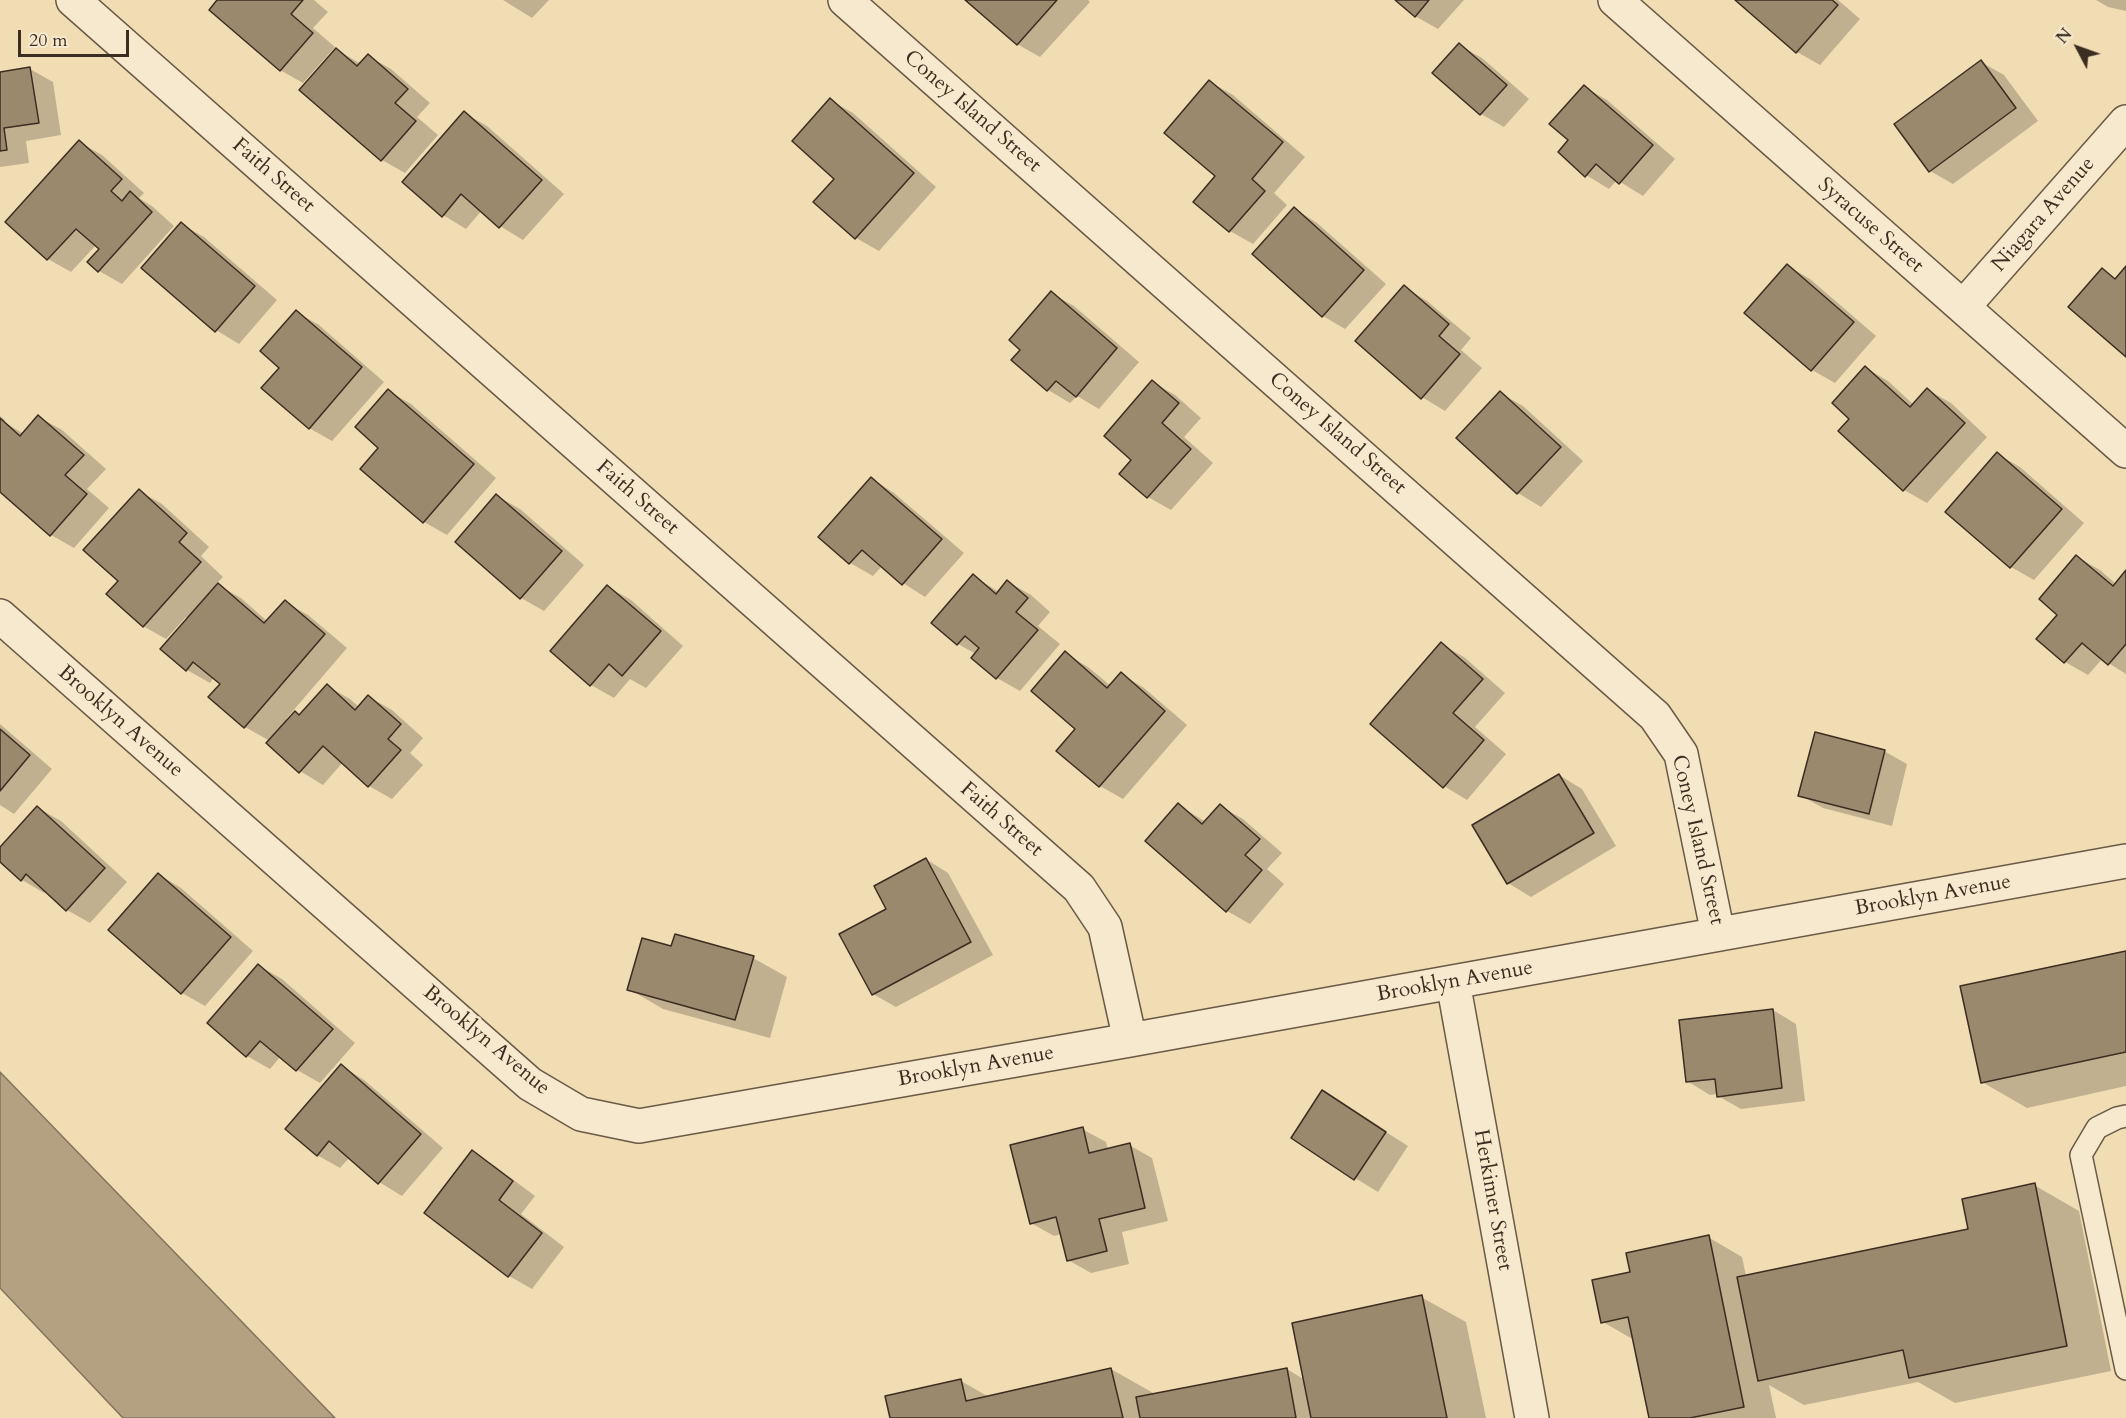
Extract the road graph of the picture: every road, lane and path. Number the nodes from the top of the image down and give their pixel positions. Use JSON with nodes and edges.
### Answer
{"nodes":[{"id":1,"x":73,"y":0,"type":"edge"},
{"id":2,"x":845,"y":0,"type":"edge"},
{"id":3,"x":1615,"y":0,"type":"edge"},
{"id":4,"x":2126,"y":122,"type":"edge"},
{"id":5,"x":1963,"y":307,"type":"junction"},
{"id":6,"x":2126,"y":451,"type":"edge"},
{"id":7,"x":0,"y":616,"type":"edge"},
{"id":8,"x":2126,"y":861,"type":"edge"},
{"id":9,"x":1718,"y":934,"type":"junction"},
{"id":10,"x":1453,"y":982,"type":"junction"},
{"id":11,"x":1130,"y":1040,"type":"junction"},
{"id":12,"x":2126,"y":1116,"type":"edge"},
{"id":13,"x":2126,"y":1369,"type":"edge"},
{"id":14,"x":1532,"y":1418,"type":"edge"}],
"edges":[{"from":1,"to":11,"type":"street","name":"Faith Street"},
{"from":2,"to":9,"type":"street","name":"Coney Island Street"},
{"from":3,"to":5,"type":"street","name":"Syracuse Street"},
{"from":4,"to":5,"type":"street","name":"Niagara Avenue"},
{"from":5,"to":6,"type":"street","name":"Syracuse Street"},
{"from":7,"to":11,"type":"street","name":"Brooklyn Avenue"},
{"from":8,"to":9,"type":"street","name":"Brooklyn Avenue"},
{"from":9,"to":10,"type":"street","name":"Brooklyn Avenue"},
{"from":10,"to":11,"type":"street","name":"Brooklyn Avenue"},
{"from":10,"to":14,"type":"street","name":"Herkimer Street"},
{"from":12,"to":13,"type":"lane"}]}
